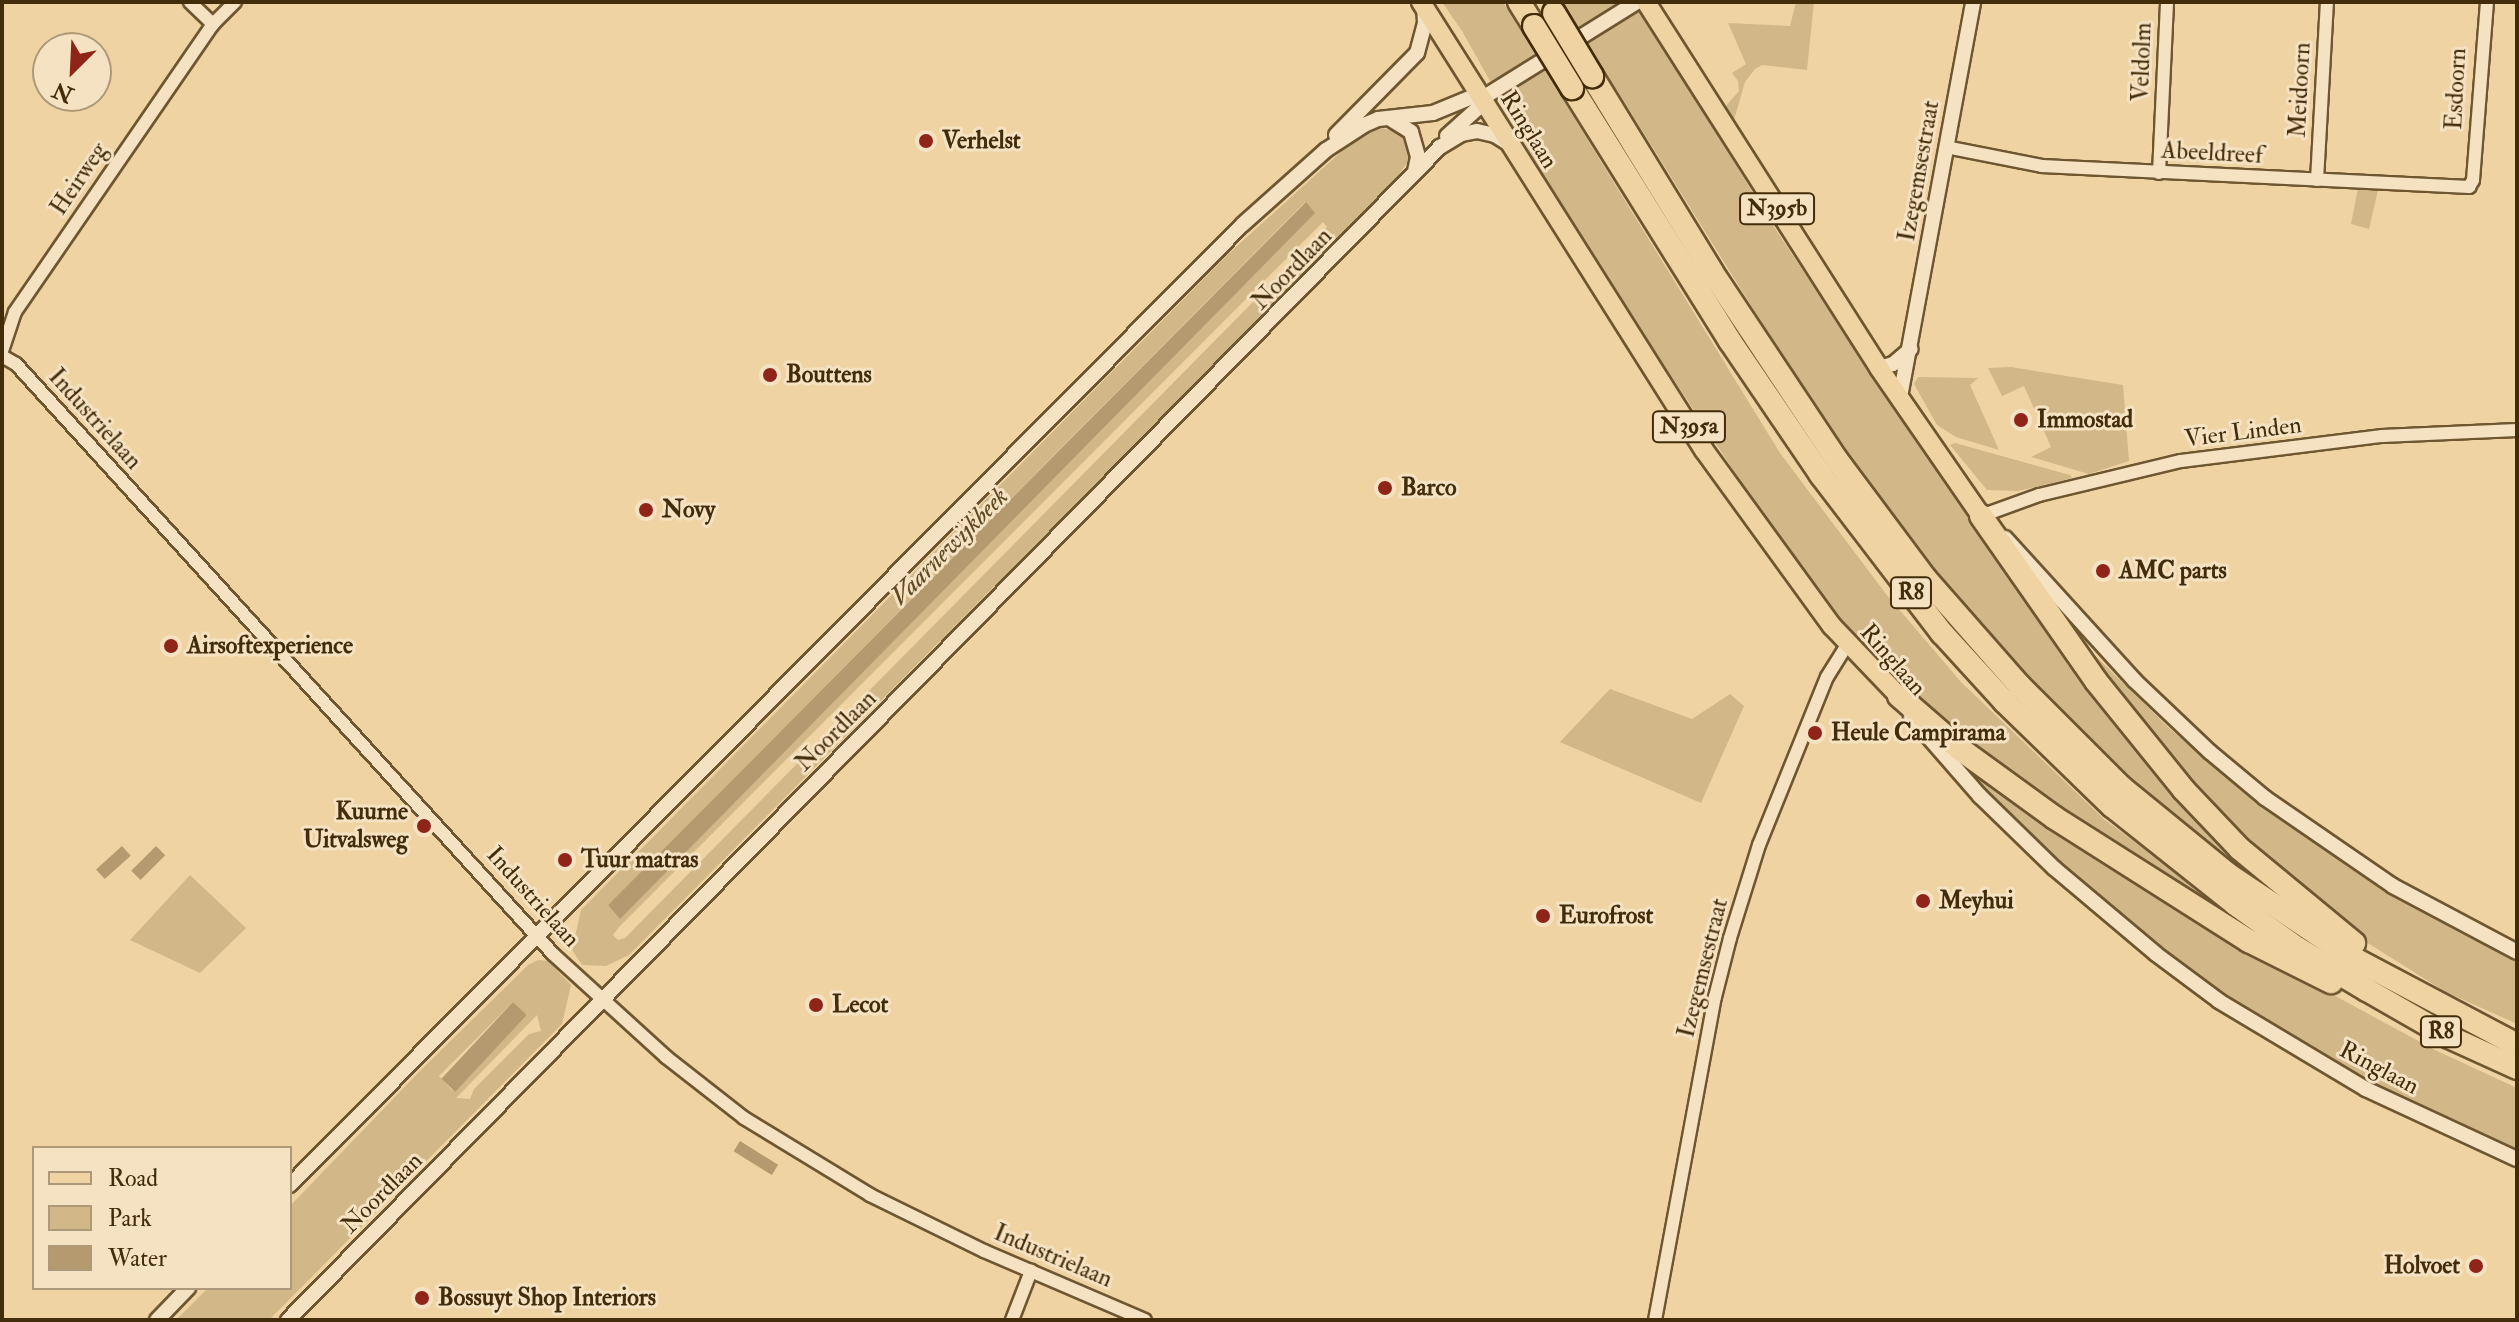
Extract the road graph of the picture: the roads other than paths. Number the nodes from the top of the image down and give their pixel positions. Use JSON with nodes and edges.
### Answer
{"nodes":[{"id":1,"x":190,"y":2,"type":"edge"},
{"id":2,"x":235,"y":2,"type":"edge"},
{"id":3,"x":1519,"y":2,"type":"edge"},
{"id":4,"x":1637,"y":2,"type":"edge"},
{"id":5,"x":1646,"y":2,"type":"edge"},
{"id":6,"x":1973,"y":2,"type":"edge"},
{"id":7,"x":2167,"y":2,"type":"edge"},
{"id":8,"x":2327,"y":2,"type":"edge"},
{"id":9,"x":2487,"y":2,"type":"edge"},
{"id":10,"x":1423,"y":4,"type":"edge"},
{"id":11,"x":1551,"y":8,"type":"edge"},
{"id":12,"x":213,"y":24,"type":"junction"},
{"id":13,"x":1481,"y":99,"type":"junction"},
{"id":14,"x":1389,"y":118,"type":"junction"},
{"id":15,"x":1508,"y":143,"type":"junction"},
{"id":16,"x":1440,"y":147,"type":"junction"},
{"id":17,"x":1946,"y":147,"type":"junction"},
{"id":18,"x":1326,"y":150,"type":"junction"},
{"id":19,"x":1415,"y":171,"type":"junction"},
{"id":20,"x":2159,"y":173,"type":"junction"},
{"id":21,"x":2317,"y":180,"type":"junction"},
{"id":22,"x":2473,"y":180,"type":"joint"},
{"id":23,"x":1911,"y":349,"type":"junction"},
{"id":24,"x":2,"y":353,"type":"edge"},
{"id":25,"x":1879,"y":368,"type":"junction"},
{"id":26,"x":1900,"y":397,"type":"junction"},
{"id":27,"x":2517,"y":430,"type":"edge"},
{"id":28,"x":1981,"y":516,"type":"junction"},
{"id":29,"x":1848,"y":644,"type":"junction"},
{"id":30,"x":1899,"y":696,"type":"junction"},
{"id":31,"x":537,"y":934,"type":"junction"},
{"id":32,"x":2517,"y":952,"type":"edge"},
{"id":33,"x":2367,"y":990,"type":"junction"},
{"id":34,"x":2416,"y":994,"type":"junction"},
{"id":35,"x":602,"y":1002,"type":"junction"},
{"id":36,"x":2517,"y":1045,"type":"edge"},
{"id":37,"x":2517,"y":1068,"type":"edge"},
{"id":38,"x":2517,"y":1159,"type":"edge"},
{"id":39,"x":292,"y":1183,"type":"edge"},
{"id":40,"x":1031,"y":1271,"type":"junction"},
{"id":41,"x":186,"y":1290,"type":"edge"},
{"id":42,"x":157,"y":1320,"type":"edge"},
{"id":43,"x":288,"y":1320,"type":"edge"},
{"id":44,"x":1012,"y":1320,"type":"edge"},
{"id":45,"x":1145,"y":1320,"type":"edge"},
{"id":46,"x":1655,"y":1320,"type":"edge"}],
"edges":[{"from":1,"to":12,"type":"street"},
{"from":2,"to":12,"type":"street","name":"Heirweg"},
{"from":3,"to":33,"type":"highway","number":"R8","bridge":true},
{"from":4,"to":13,"type":"street","name":"Noordlaan"},
{"from":5,"to":25,"type":"main road","number":"N395b"},
{"from":6,"to":17,"type":"street","name":"Izegemsestraat"},
{"from":7,"to":20,"type":"street","name":"Veldolm"},
{"from":8,"to":21,"type":"street","name":"Meidoorn"},
{"from":9,"to":22,"type":"street","name":"Esdoorn"},
{"from":10,"to":13,"type":"main road","name":"Ringlaan","number":"N395a"},
{"from":10,"to":18,"type":"street","name":"Noordlaan"},
{"from":11,"to":34,"type":"highway","number":"R8","bridge":true},
{"from":12,"to":24,"type":"street","name":"Heirweg"},
{"from":13,"to":14,"type":"street","name":"Noordlaan"},
{"from":13,"to":15,"type":"main road","name":"Ringlaan","number":"N395a"},
{"from":13,"to":16,"type":"street","name":"Noordlaan"},
{"from":14,"to":18,"type":"street","name":"Noordlaan"},
{"from":14,"to":19,"type":"street"},
{"from":15,"to":16,"type":"street","name":"Noordlaan"},
{"from":15,"to":29,"type":"main road","name":"Ringlaan","number":"N395a"},
{"from":16,"to":19,"type":"street","name":"Noordlaan"},
{"from":17,"to":20,"type":"street","name":"Abeeldreef"},
{"from":17,"to":23,"type":"street","name":"Izegemsestraat"},
{"from":18,"to":31,"type":"street","name":"Noordlaan"},
{"from":19,"to":35,"type":"street","name":"Noordlaan"},
{"from":20,"to":21,"type":"street","name":"Abeeldreef"},
{"from":21,"to":22,"type":"street","name":"Abeeldreef"},
{"from":23,"to":25,"type":"street"},
{"from":23,"to":26,"type":"street","name":"Izegemsestraat"},
{"from":24,"to":31,"type":"street","name":"Industrielaan"},
{"from":25,"to":26,"type":"main road","number":"N395b"},
{"from":26,"to":28,"type":"main road","number":"N395b"},
{"from":27,"to":28,"type":"street","name":"Vier Linden"},
{"from":28,"to":32,"type":"street","number":"N395b"},
{"from":28,"to":34,"type":"highway","number":"R8"},
{"from":29,"to":30,"type":"main road","name":"Ringlaan","number":"N395a"},
{"from":29,"to":46,"type":"street","name":"Izegemsestraat"},
{"from":30,"to":33,"type":"highway","number":"R8"},
{"from":30,"to":38,"type":"street","name":"Ringlaan","number":"N395a"},
{"from":31,"to":35,"type":"street","name":"Industrielaan"},
{"from":31,"to":39,"type":"street","name":"Noordlaan"},
{"from":33,"to":37,"type":"highway","number":"R8"},
{"from":34,"to":36,"type":"highway","number":"R8"},
{"from":35,"to":40,"type":"street","name":"Industrielaan"},
{"from":35,"to":43,"type":"street","name":"Noordlaan"},
{"from":40,"to":44,"type":"street"},
{"from":40,"to":45,"type":"street","name":"Industrielaan"},
{"from":41,"to":42,"type":"street"}]}
